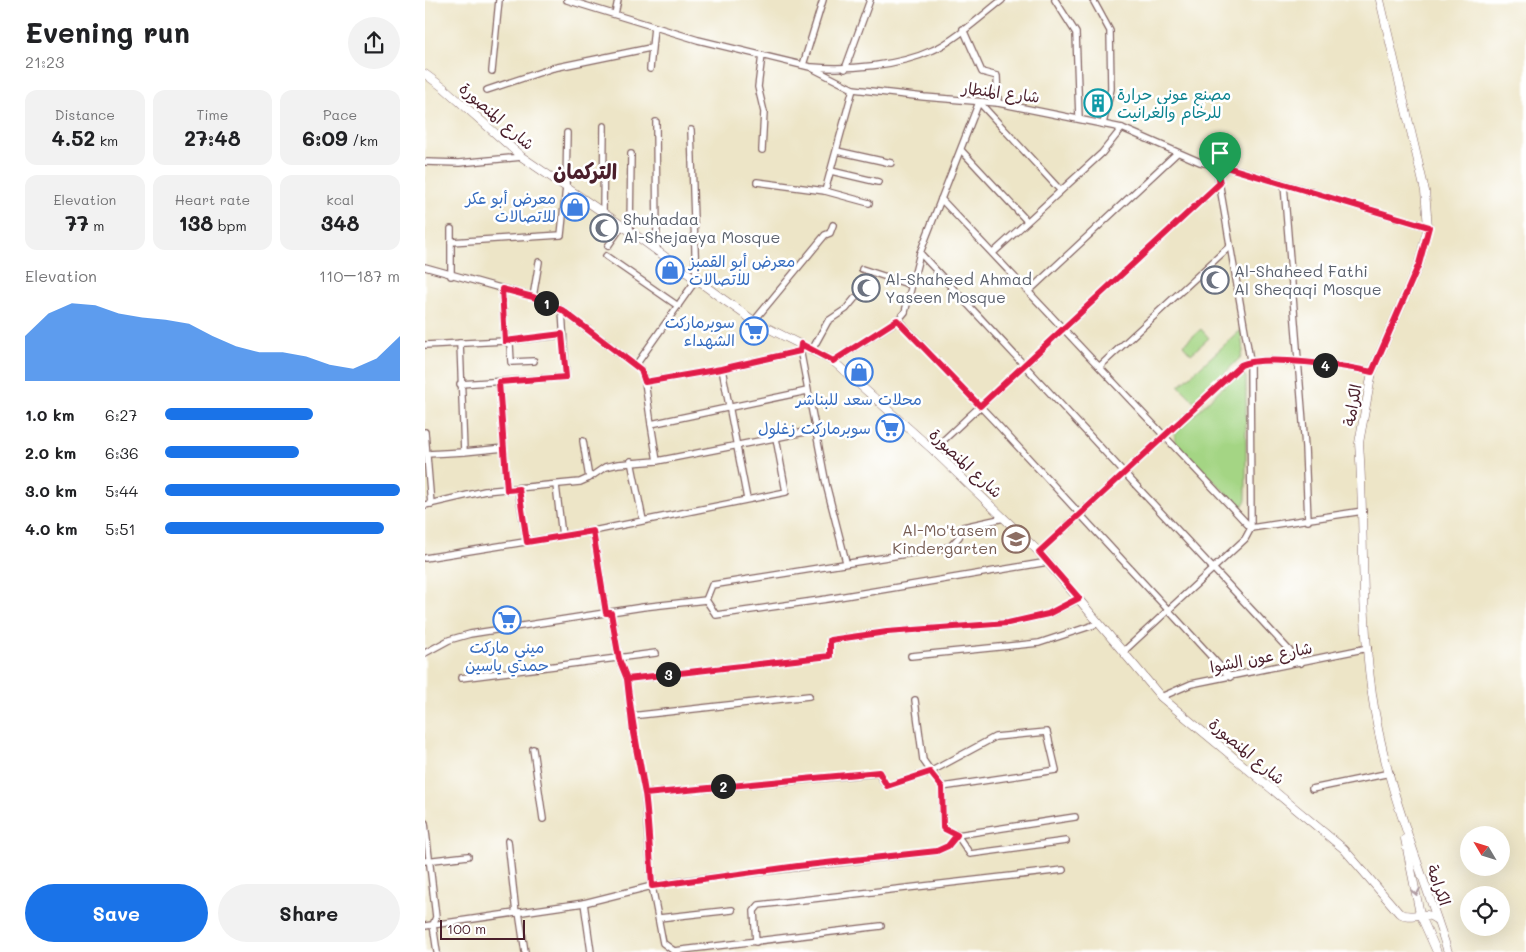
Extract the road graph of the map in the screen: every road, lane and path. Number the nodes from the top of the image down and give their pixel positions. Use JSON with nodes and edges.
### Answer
{"nodes":[{"id":1,"x":499,"y":0,"type":"edge"},
{"id":2,"x":567,"y":0,"type":"edge"},
{"id":3,"x":618,"y":0,"type":"edge"},
{"id":4,"x":823,"y":0,"type":"edge"},
{"id":5,"x":870,"y":0,"type":"edge"},
{"id":6,"x":1002,"y":0,"type":"edge"},
{"id":7,"x":1055,"y":0,"type":"edge"},
{"id":8,"x":1093,"y":0,"type":"edge"},
{"id":9,"x":1380,"y":0,"type":"edge"},
{"id":10,"x":615,"y":14,"type":"junction"},
{"id":11,"x":653,"y":27,"type":"junction"},
{"id":12,"x":963,"y":29,"type":"junction"},
{"id":13,"x":650,"y":48,"type":"junction"},
{"id":14,"x":762,"y":55,"type":"junction"},
{"id":15,"x":803,"y":65,"type":"junction"},
{"id":16,"x":810,"y":67,"type":"junction"},
{"id":17,"x":650,"y":69,"type":"dead end"},
{"id":18,"x":845,"y":69,"type":"junction"},
{"id":19,"x":492,"y":71,"type":"dead end"},
{"id":20,"x":425,"y":74,"type":"edge"},
{"id":21,"x":853,"y":89,"type":"junction"},
{"id":22,"x":487,"y":90,"type":"dead end"},
{"id":23,"x":979,"y":102,"type":"junction"},
{"id":24,"x":998,"y":103,"type":"junction"},
{"id":25,"x":1079,"y":118,"type":"junction"},
{"id":26,"x":656,"y":122,"type":"dead end"},
{"id":27,"x":1103,"y":124,"type":"junction"},
{"id":28,"x":604,"y":126,"type":"dead end"},
{"id":29,"x":1122,"y":128,"type":"junction"},
{"id":30,"x":691,"y":130,"type":"dead end"},
{"id":31,"x":567,"y":133,"type":"dead end"},
{"id":32,"x":761,"y":150,"type":"dead end"},
{"id":33,"x":961,"y":150,"type":"junction"},
{"id":34,"x":837,"y":151,"type":"junction"},
{"id":35,"x":1177,"y":153,"type":"junction"},
{"id":36,"x":631,"y":154,"type":"dead end"},
{"id":37,"x":522,"y":157,"type":"junction"},
{"id":38,"x":425,"y":162,"type":"edge"},
{"id":39,"x":891,"y":163,"type":"dead end"},
{"id":40,"x":1216,"y":164,"type":"junction"},
{"id":41,"x":831,"y":171,"type":"junction"},
{"id":42,"x":757,"y":182,"type":"dead end"},
{"id":43,"x":878,"y":182,"type":"dead end"},
{"id":44,"x":1220,"y":183,"type":"junction"},
{"id":45,"x":1283,"y":185,"type":"junction"},
{"id":46,"x":566,"y":187,"type":"junction"},
{"id":47,"x":825,"y":190,"type":"junction"},
{"id":48,"x":1060,"y":190,"type":"junction"},
{"id":49,"x":941,"y":199,"type":"junction"},
{"id":50,"x":869,"y":203,"type":"dead end"},
{"id":51,"x":603,"y":212,"type":"junction"},
{"id":52,"x":1027,"y":221,"type":"junction"},
{"id":53,"x":833,"y":225,"type":"dead end"},
{"id":54,"x":622,"y":226,"type":"junction"},
{"id":55,"x":1429,"y":227,"type":"junction"},
{"id":56,"x":451,"y":229,"type":"dead end"},
{"id":57,"x":630,"y":231,"type":"junction"},
{"id":58,"x":451,"y":242,"type":"junction"},
{"id":59,"x":608,"y":246,"type":"dead end"},
{"id":60,"x":1230,"y":246,"type":"junction"},
{"id":61,"x":657,"y":252,"type":"junction"},
{"id":62,"x":920,"y":253,"type":"junction"},
{"id":63,"x":993,"y":253,"type":"junction"},
{"id":64,"x":606,"y":256,"type":"dead end"},
{"id":65,"x":539,"y":262,"type":"dead end"},
{"id":66,"x":425,"y":267,"type":"edge"},
{"id":67,"x":862,"y":269,"type":"dead end"},
{"id":68,"x":451,"y":276,"type":"junction"},
{"id":69,"x":696,"y":280,"type":"junction"},
{"id":70,"x":911,"y":285,"type":"junction"},
{"id":71,"x":502,"y":289,"type":"junction"},
{"id":72,"x":1029,"y":291,"type":"junction"},
{"id":73,"x":533,"y":297,"type":"junction"},
{"id":74,"x":855,"y":298,"type":"dead end"},
{"id":75,"x":678,"y":306,"type":"junction"},
{"id":76,"x":562,"y":310,"type":"junction"},
{"id":77,"x":897,"y":320,"type":"junction"},
{"id":78,"x":754,"y":321,"type":"junction"},
{"id":79,"x":1064,"y":329,"type":"junction"},
{"id":80,"x":562,"y":334,"type":"junction"},
{"id":81,"x":505,"y":341,"type":"junction"},
{"id":82,"x":460,"y":343,"type":"junction"},
{"id":83,"x":425,"y":345,"type":"edge"},
{"id":84,"x":800,"y":347,"type":"junction"},
{"id":85,"x":812,"y":350,"type":"junction"},
{"id":86,"x":1250,"y":360,"type":"junction"},
{"id":87,"x":534,"y":361,"type":"dead end"},
{"id":88,"x":833,"y":361,"type":"junction"},
{"id":89,"x":1298,"y":362,"type":"junction"},
{"id":90,"x":1025,"y":364,"type":"junction"},
{"id":91,"x":636,"y":365,"type":"junction"},
{"id":92,"x":1099,"y":366,"type":"junction"},
{"id":93,"x":721,"y":369,"type":"junction"},
{"id":94,"x":1372,"y":372,"type":"junction"},
{"id":95,"x":499,"y":382,"type":"junction"},
{"id":96,"x":645,"y":382,"type":"junction"},
{"id":97,"x":460,"y":384,"type":"junction"},
{"id":98,"x":807,"y":391,"type":"junction"},
{"id":99,"x":980,"y":406,"type":"junction"},
{"id":100,"x":729,"y":407,"type":"junction"},
{"id":101,"x":651,"y":424,"type":"junction"},
{"id":102,"x":815,"y":430,"type":"junction"},
{"id":103,"x":425,"y":432,"type":"edge"},
{"id":104,"x":1163,"y":437,"type":"junction"},
{"id":105,"x":776,"y":438,"type":"junction"},
{"id":106,"x":583,"y":441,"type":"dead end"},
{"id":107,"x":736,"y":445,"type":"junction"},
{"id":108,"x":504,"y":448,"type":"junction"},
{"id":109,"x":933,"y":450,"type":"junction"},
{"id":110,"x":464,"y":452,"type":"junction"},
{"id":111,"x":427,"y":454,"type":"junction"},
{"id":112,"x":631,"y":461,"type":"junction"},
{"id":113,"x":657,"y":461,"type":"junction"},
{"id":114,"x":1125,"y":473,"type":"junction"},
{"id":115,"x":589,"y":478,"type":"junction"},
{"id":116,"x":556,"y":485,"type":"junction"},
{"id":117,"x":519,"y":489,"type":"junction"},
{"id":118,"x":507,"y":490,"type":"junction"},
{"id":119,"x":747,"y":499,"type":"junction"},
{"id":120,"x":428,"y":504,"type":"edge"},
{"id":121,"x":1363,"y":511,"type":"junction"},
{"id":122,"x":1079,"y":514,"type":"junction"},
{"id":123,"x":1004,"y":518,"type":"junction"},
{"id":124,"x":643,"y":520,"type":"junction"},
{"id":125,"x":1308,"y":521,"type":"junction"},
{"id":126,"x":1251,"y":528,"type":"junction"},
{"id":127,"x":593,"y":531,"type":"junction"},
{"id":128,"x":562,"y":536,"type":"junction"},
{"id":129,"x":527,"y":542,"type":"junction"},
{"id":130,"x":1039,"y":552,"type":"junction"},
{"id":131,"x":425,"y":558,"type":"edge"},
{"id":132,"x":845,"y":562,"type":"junction"},
{"id":133,"x":1048,"y":562,"type":"junction"},
{"id":134,"x":1213,"y":568,"type":"junction"},
{"id":135,"x":1079,"y":598,"type":"junction"},
{"id":136,"x":706,"y":600,"type":"junction"},
{"id":137,"x":1167,"y":610,"type":"junction"},
{"id":138,"x":609,"y":613,"type":"junction"},
{"id":139,"x":1097,"y":624,"type":"junction"},
{"id":140,"x":1368,"y":648,"type":"junction"},
{"id":141,"x":1123,"y":652,"type":"junction"},
{"id":142,"x":425,"y":653,"type":"edge"},
{"id":143,"x":656,"y":653,"type":"dead end"},
{"id":144,"x":911,"y":656,"type":"dead end"},
{"id":145,"x":619,"y":659,"type":"junction"},
{"id":146,"x":1301,"y":663,"type":"junction"},
{"id":147,"x":461,"y":678,"type":"dead end"},
{"id":148,"x":1230,"y":678,"type":"junction"},
{"id":149,"x":627,"y":679,"type":"junction"},
{"id":150,"x":809,"y":696,"type":"dead end"},
{"id":151,"x":1161,"y":697,"type":"junction"},
{"id":152,"x":915,"y":700,"type":"dead end"},
{"id":153,"x":631,"y":716,"type":"junction"},
{"id":154,"x":533,"y":749,"type":"dead end"},
{"id":155,"x":930,"y":772,"type":"junction"},
{"id":156,"x":1390,"y":773,"type":"junction"},
{"id":157,"x":942,"y":787,"type":"junction"},
{"id":158,"x":1312,"y":788,"type":"dead end"},
{"id":159,"x":645,"y":794,"type":"junction"},
{"id":160,"x":1075,"y":817,"type":"dead end"},
{"id":161,"x":543,"y":819,"type":"dead end"},
{"id":162,"x":425,"y":823,"type":"edge"},
{"id":163,"x":1404,"y":827,"type":"junction"},
{"id":164,"x":957,"y":835,"type":"junction"},
{"id":165,"x":508,"y":841,"type":"dead end"},
{"id":166,"x":1066,"y":841,"type":"dead end"},
{"id":167,"x":468,"y":856,"type":"dead end"},
{"id":168,"x":428,"y":860,"type":"edge"},
{"id":169,"x":1063,"y":870,"type":"dead end"},
{"id":170,"x":652,"y":886,"type":"junction"},
{"id":171,"x":584,"y":903,"type":"junction"},
{"id":172,"x":732,"y":910,"type":"dead end"},
{"id":173,"x":517,"y":913,"type":"junction"},
{"id":174,"x":1420,"y":914,"type":"junction"},
{"id":175,"x":659,"y":918,"type":"junction"},
{"id":176,"x":1437,"y":920,"type":"junction"},
{"id":177,"x":433,"y":925,"type":"junction"},
{"id":178,"x":425,"y":926,"type":"edge"},
{"id":179,"x":881,"y":926,"type":"dead end"},
{"id":180,"x":757,"y":942,"type":"junction"},
{"id":181,"x":437,"y":952,"type":"edge"},
{"id":182,"x":525,"y":952,"type":"edge"},
{"id":183,"x":591,"y":952,"type":"edge"},
{"id":184,"x":1437,"y":952,"type":"edge"},
{"id":185,"x":1448,"y":952,"type":"edge"}],
"edges":[{"from":1,"to":19,"type":"street"},
{"from":2,"to":10,"type":"street","name":"شارع المنطار"},
{"from":3,"to":10,"type":"street"},
{"from":4,"to":15,"type":"street"},
{"from":5,"to":18,"type":"street"},
{"from":6,"to":12,"type":"street"},
{"from":7,"to":25,"type":"street"},
{"from":8,"to":27,"type":"street"},
{"from":9,"to":55,"type":"main road","name":"الكرامة"},
{"from":10,"to":11,"type":"street","name":"شارع المنطار"},
{"from":11,"to":13,"type":"street"},
{"from":11,"to":14,"type":"street","name":"شارع المنطار"},
{"from":12,"to":18,"type":"street"},
{"from":12,"to":24,"type":"street"},
{"from":13,"to":17,"type":"street"},
{"from":13,"to":22,"type":"street"},
{"from":14,"to":15,"type":"street","name":"شارع المنطار"},
{"from":14,"to":32,"type":"street"},
{"from":15,"to":16,"type":"street","name":"شارع المنطار"},
{"from":16,"to":18,"type":"street"},
{"from":16,"to":21,"type":"street","name":"شارع المنطار"},
{"from":20,"to":37,"type":"main road","name":"شارع المنصورة"},
{"from":21,"to":23,"type":"street","name":"شارع المنطار"},
{"from":21,"to":34,"type":"street"},
{"from":23,"to":24,"type":"street","name":"شارع المنطار"},
{"from":23,"to":33,"type":"street"},
{"from":23,"to":48,"type":"street"},
{"from":24,"to":25,"type":"street","name":"شارع المنطار"},
{"from":25,"to":27,"type":"street","name":"شارع المنطار"},
{"from":26,"to":61,"type":"street"},
{"from":27,"to":29,"type":"street","name":"شارع المنطار"},
{"from":28,"to":51,"type":"street"},
{"from":29,"to":35,"type":"street","name":"شارع المنطار"},
{"from":29,"to":48,"type":"street"},
{"from":30,"to":69,"type":"street"},
{"from":31,"to":46,"type":"street"},
{"from":33,"to":49,"type":"street"},
{"from":33,"to":52,"type":"street"},
{"from":34,"to":39,"type":"street"},
{"from":34,"to":41,"type":"street"},
{"from":35,"to":40,"type":"street","name":"شارع المنطار"},
{"from":35,"to":72,"type":"street"},
{"from":36,"to":57,"type":"street"},
{"from":37,"to":38,"type":"street"},
{"from":37,"to":46,"type":"main road","name":"شارع المنصورة"},
{"from":40,"to":44,"type":"street"},
{"from":40,"to":45,"type":"street","name":"شارع المنطار"},
{"from":41,"to":43,"type":"street"},
{"from":41,"to":47,"type":"street"},
{"from":42,"to":47,"type":"street"},
{"from":44,"to":60,"type":"street"},
{"from":44,"to":79,"type":"street"},
{"from":45,"to":55,"type":"street","name":"شارع المنطار"},
{"from":45,"to":89,"type":"street"},
{"from":46,"to":51,"type":"main road","name":"شارع المنصورة"},
{"from":46,"to":58,"type":"street"},
{"from":47,"to":50,"type":"street"},
{"from":48,"to":52,"type":"street"},
{"from":49,"to":62,"type":"street"},
{"from":49,"to":63,"type":"street"},
{"from":51,"to":54,"type":"main road","name":"شارع المنصورة"},
{"from":52,"to":63,"type":"street"},
{"from":53,"to":78,"type":"street"},
{"from":54,"to":57,"type":"main road","name":"شارع المنصورة"},
{"from":54,"to":59,"type":"street"},
{"from":55,"to":94,"type":"main road","name":"الكرامة"},
{"from":56,"to":58,"type":"street"},
{"from":57,"to":61,"type":"main road","name":"شارع المنصورة"},
{"from":58,"to":68,"type":"street"},
{"from":60,"to":86,"type":"street"},
{"from":60,"to":92,"type":"street"},
{"from":61,"to":69,"type":"main road","name":"شارع المنصورة"},
{"from":62,"to":70,"type":"street"},
{"from":62,"to":90,"type":"street"},
{"from":63,"to":72,"type":"street"},
{"from":64,"to":75,"type":"street"},
{"from":65,"to":73,"type":"street"},
{"from":66,"to":68,"type":"street"},
{"from":67,"to":70,"type":"street"},
{"from":68,"to":71,"type":"street"},
{"from":69,"to":75,"type":"street"},
{"from":69,"to":78,"type":"main road","name":"شارع المنصورة"},
{"from":70,"to":77,"type":"street"},
{"from":71,"to":73,"type":"street"},
{"from":71,"to":81,"type":"street"},
{"from":72,"to":79,"type":"street"},
{"from":73,"to":76,"type":"street"},
{"from":74,"to":85,"type":"street"},
{"from":75,"to":91,"type":"street"},
{"from":76,"to":80,"type":"street"},
{"from":76,"to":91,"type":"street"},
{"from":77,"to":88,"type":"street"},
{"from":77,"to":99,"type":"street"},
{"from":78,"to":84,"type":"main road","name":"شارع المنصورة"},
{"from":79,"to":90,"type":"street"},
{"from":79,"to":92,"type":"street"},
{"from":80,"to":81,"type":"street"},
{"from":80,"to":95,"type":"street"},
{"from":81,"to":82,"type":"street"},
{"from":81,"to":87,"type":"street"},
{"from":82,"to":83,"type":"street"},
{"from":82,"to":97,"type":"street"},
{"from":84,"to":85,"type":"main road","name":"شارع المنصورة"},
{"from":84,"to":93,"type":"street"},
{"from":84,"to":98,"type":"street"},
{"from":85,"to":88,"type":"main road","name":"شارع المنصورة"},
{"from":86,"to":89,"type":"street"},
{"from":86,"to":104,"type":"street"},
{"from":86,"to":126,"type":"street"},
{"from":88,"to":109,"type":"main road","name":"شارع المنصورة"},
{"from":89,"to":94,"type":"street"},
{"from":89,"to":125,"type":"street"},
{"from":90,"to":99,"type":"street"},
{"from":90,"to":114,"type":"street"},
{"from":91,"to":96,"type":"street"},
{"from":92,"to":104,"type":"street"},
{"from":93,"to":96,"type":"street"},
{"from":93,"to":100,"type":"street"},
{"from":94,"to":121,"type":"main road","name":"الكرامة"},
{"from":95,"to":97,"type":"street"},
{"from":95,"to":108,"type":"street"},
{"from":96,"to":101,"type":"street"},
{"from":97,"to":110,"type":"street"},
{"from":98,"to":100,"type":"street"},
{"from":98,"to":102,"type":"street"},
{"from":99,"to":109,"type":"street"},
{"from":99,"to":122,"type":"street"},
{"from":100,"to":101,"type":"street"},
{"from":100,"to":107,"type":"street"},
{"from":101,"to":113,"type":"street"},
{"from":102,"to":105,"type":"street"},
{"from":102,"to":132,"type":"street"},
{"from":103,"to":111,"type":"street"},
{"from":104,"to":114,"type":"street"},
{"from":104,"to":126,"type":"street"},
{"from":105,"to":107,"type":"street"},
{"from":105,"to":119,"type":"street"},
{"from":106,"to":115,"type":"street"},
{"from":107,"to":113,"type":"street"},
{"from":107,"to":119,"type":"street"},
{"from":108,"to":110,"type":"street"},
{"from":108,"to":118,"type":"street"},
{"from":109,"to":123,"type":"main road","name":"شارع المنصورة"},
{"from":110,"to":111,"type":"street"},
{"from":111,"to":120,"type":"street"},
{"from":112,"to":113,"type":"street"},
{"from":112,"to":115,"type":"street"},
{"from":112,"to":124,"type":"street"},
{"from":114,"to":122,"type":"street"},
{"from":114,"to":134,"type":"street"},
{"from":115,"to":116,"type":"street"},
{"from":116,"to":117,"type":"street"},
{"from":116,"to":128,"type":"street"},
{"from":117,"to":118,"type":"street"},
{"from":117,"to":129,"type":"street"},
{"from":118,"to":120,"type":"street"},
{"from":119,"to":124,"type":"street"},
{"from":121,"to":125,"type":"street"},
{"from":121,"to":140,"type":"main road","name":"الكرامة"},
{"from":122,"to":130,"type":"street"},
{"from":122,"to":137,"type":"street"},
{"from":123,"to":130,"type":"main road","name":"شارع المنصورة"},
{"from":123,"to":132,"type":"street"},
{"from":124,"to":127,"type":"street"},
{"from":125,"to":126,"type":"street"},
{"from":126,"to":134,"type":"street"},
{"from":127,"to":128,"type":"street"},
{"from":127,"to":138,"type":"street"},
{"from":128,"to":129,"type":"street"},
{"from":129,"to":131,"type":"street"},
{"from":130,"to":133,"type":"main road","name":"شارع المنصورة"},
{"from":132,"to":136,"type":"street"},
{"from":133,"to":135,"type":"main road","name":"شارع المنصورة"},
{"from":133,"to":136,"type":"street"},
{"from":134,"to":137,"type":"street"},
{"from":134,"to":146,"type":"street"},
{"from":135,"to":139,"type":"main road","name":"شارع المنصورة"},
{"from":135,"to":149,"type":"street"},
{"from":136,"to":138,"type":"street"},
{"from":137,"to":141,"type":"street"},
{"from":137,"to":148,"type":"street"},
{"from":138,"to":142,"type":"street"},
{"from":138,"to":145,"type":"street"},
{"from":139,"to":141,"type":"main road","name":"شارع المنصورة"},
{"from":139,"to":144,"type":"street"},
{"from":140,"to":146,"type":"street","name":"شارع عون الشوا"},
{"from":140,"to":156,"type":"main road","name":"الكرامة"},
{"from":141,"to":151,"type":"main road","name":"شارع المنصورة"},
{"from":143,"to":145,"type":"street"},
{"from":145,"to":147,"type":"street"},
{"from":145,"to":149,"type":"street"},
{"from":146,"to":148,"type":"street","name":"شارع عون الشوا"},
{"from":148,"to":151,"type":"street","name":"شارع عون الشوا"},
{"from":149,"to":153,"type":"street"},
{"from":150,"to":153,"type":"street"},
{"from":151,"to":174,"type":"main road","name":"شارع المنصورة"},
{"from":152,"to":155,"type":"street"},
{"from":153,"to":159,"type":"street"},
{"from":154,"to":161,"type":"street"},
{"from":155,"to":157,"type":"street"},
{"from":155,"to":157,"type":"street"},
{"from":155,"to":159,"type":"street"},
{"from":156,"to":158,"type":"street"},
{"from":156,"to":163,"type":"main road","name":"الكرامة"},
{"from":157,"to":164,"type":"street"},
{"from":159,"to":170,"type":"street"},
{"from":160,"to":164,"type":"street"},
{"from":162,"to":168,"type":"street"},
{"from":163,"to":174,"type":"main road","name":"الكرامة","one_way":true},
{"from":163,"to":176,"type":"main road","name":"الكرامة"},
{"from":164,"to":166,"type":"street"},
{"from":164,"to":170,"type":"street"},
{"from":165,"to":173,"type":"street"},
{"from":167,"to":168,"type":"street"},
{"from":168,"to":177,"type":"street"},
{"from":169,"to":180,"type":"street"},
{"from":170,"to":171,"type":"street"},
{"from":170,"to":175,"type":"street"},
{"from":171,"to":173,"type":"street"},
{"from":171,"to":183,"type":"street"},
{"from":172,"to":175,"type":"street"},
{"from":173,"to":177,"type":"street"},
{"from":173,"to":182,"type":"street"},
{"from":174,"to":176,"type":"main road","name":"شارع المنصورة"},
{"from":174,"to":184,"type":"main road","name":"الكرامة"},
{"from":175,"to":180,"type":"street"},
{"from":176,"to":185,"type":"main road","name":"الكرامة"},
{"from":177,"to":178,"type":"street"},
{"from":177,"to":181,"type":"street"},
{"from":179,"to":180,"type":"street"}]}
